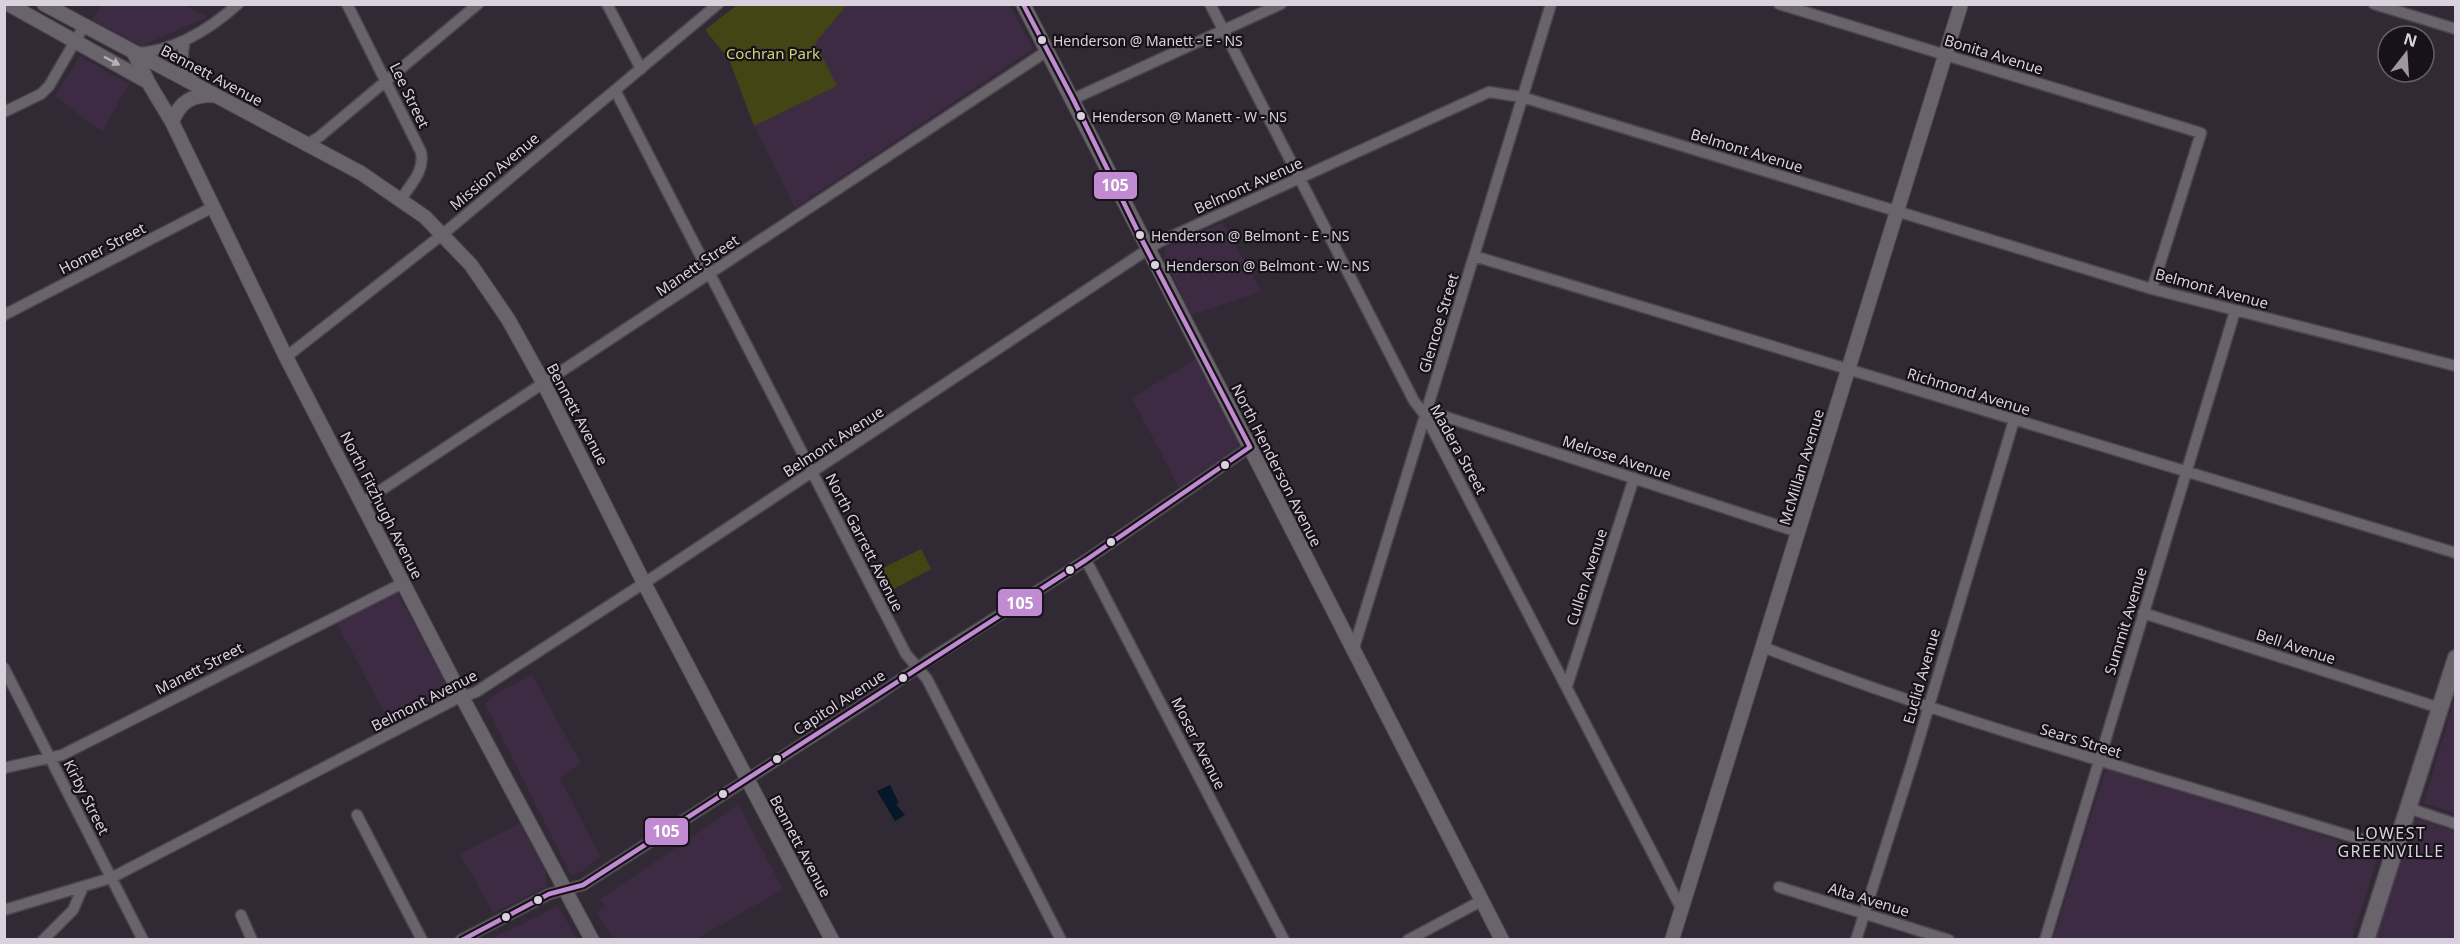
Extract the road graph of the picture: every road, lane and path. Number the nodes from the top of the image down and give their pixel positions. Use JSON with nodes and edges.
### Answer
{"nodes":[{"id":1,"x":8,"y":4,"type":"edge"},
{"id":2,"x":44,"y":4,"type":"edge"},
{"id":3,"x":238,"y":4,"type":"edge"},
{"id":4,"x":347,"y":4,"type":"edge"},
{"id":5,"x":478,"y":4,"type":"edge"},
{"id":6,"x":607,"y":4,"type":"edge"},
{"id":7,"x":718,"y":4,"type":"edge"},
{"id":8,"x":1023,"y":4,"type":"edge"},
{"id":9,"x":1210,"y":4,"type":"edge"},
{"id":10,"x":1281,"y":4,"type":"edge"},
{"id":11,"x":1551,"y":4,"type":"edge"},
{"id":12,"x":1779,"y":4,"type":"edge"},
{"id":13,"x":1961,"y":4,"type":"edge"},
{"id":14,"x":2374,"y":4,"type":"edge"},
{"id":15,"x":84,"y":26,"type":"junction"},
{"id":16,"x":2456,"y":29,"type":"edge"},
{"id":17,"x":1223,"y":31,"type":"junction"},
{"id":18,"x":185,"y":40,"type":"junction"},
{"id":19,"x":75,"y":41,"type":"junction"},
{"id":20,"x":1047,"y":51,"type":"junction"},
{"id":21,"x":134,"y":53,"type":"junction"},
{"id":22,"x":1945,"y":55,"type":"junction"},
{"id":23,"x":641,"y":69,"type":"junction"},
{"id":24,"x":386,"y":80,"type":"junction"},
{"id":25,"x":148,"y":82,"type":"junction"},
{"id":26,"x":198,"y":86,"type":"junction"},
{"id":27,"x":615,"y":90,"type":"junction"},
{"id":28,"x":215,"y":95,"type":"junction"},
{"id":29,"x":1522,"y":97,"type":"junction"},
{"id":30,"x":1073,"y":99,"type":"junction"},
{"id":31,"x":4,"y":112,"type":"edge"},
{"id":32,"x":172,"y":122,"type":"junction"},
{"id":33,"x":307,"y":144,"type":"junction"},
{"id":34,"x":1299,"y":178,"type":"junction"},
{"id":35,"x":401,"y":199,"type":"junction"},
{"id":36,"x":213,"y":207,"type":"junction"},
{"id":37,"x":1896,"y":212,"type":"junction"},
{"id":38,"x":443,"y":234,"type":"junction"},
{"id":39,"x":1148,"y":252,"type":"junction"},
{"id":40,"x":1474,"y":256,"type":"junction"},
{"id":41,"x":711,"y":274,"type":"junction"},
{"id":42,"x":2152,"y":289,"type":"junction"},
{"id":43,"x":2235,"y":311,"type":"junction"},
{"id":44,"x":4,"y":315,"type":"edge"},
{"id":45,"x":286,"y":357,"type":"junction"},
{"id":46,"x":2456,"y":366,"type":"edge"},
{"id":47,"x":1848,"y":370,"type":"junction"},
{"id":48,"x":544,"y":384,"type":"junction"},
{"id":49,"x":1425,"y":415,"type":"junction"},
{"id":50,"x":2014,"y":420,"type":"junction"},
{"id":51,"x":1250,"y":447,"type":"junction"},
{"id":52,"x":2186,"y":471,"type":"junction"},
{"id":53,"x":813,"y":472,"type":"junction"},
{"id":54,"x":1634,"y":478,"type":"junction"},
{"id":55,"x":363,"y":502,"type":"junction"},
{"id":56,"x":1798,"y":532,"type":"junction"},
{"id":57,"x":2456,"y":553,"type":"edge"},
{"id":58,"x":1086,"y":560,"type":"junction"},
{"id":59,"x":403,"y":583,"type":"junction"},
{"id":60,"x":644,"y":584,"type":"junction"},
{"id":61,"x":2143,"y":613,"type":"junction"},
{"id":62,"x":1763,"y":647,"type":"junction"},
{"id":63,"x":1353,"y":651,"type":"junction"},
{"id":64,"x":2456,"y":658,"type":"edge"},
{"id":65,"x":4,"y":668,"type":"edge"},
{"id":66,"x":918,"y":668,"type":"junction"},
{"id":67,"x":1567,"y":686,"type":"junction"},
{"id":68,"x":462,"y":697,"type":"junction"},
{"id":69,"x":1928,"y":708,"type":"junction"},
{"id":70,"x":2440,"y":708,"type":"junction"},
{"id":71,"x":50,"y":757,"type":"junction"},
{"id":72,"x":2098,"y":761,"type":"junction"},
{"id":73,"x":4,"y":768,"type":"edge"},
{"id":74,"x":746,"y":779,"type":"junction"},
{"id":75,"x":2408,"y":808,"type":"junction"},
{"id":76,"x":357,"y":815,"type":"dead end"},
{"id":77,"x":2456,"y":824,"type":"edge"},
{"id":78,"x":2395,"y":850,"type":"junction"},
{"id":79,"x":111,"y":878,"type":"junction"},
{"id":80,"x":1779,"y":887,"type":"dead end"},
{"id":81,"x":83,"y":888,"type":"junction"},
{"id":82,"x":567,"y":890,"type":"junction"},
{"id":83,"x":1481,"y":901,"type":"junction"},
{"id":84,"x":1681,"y":909,"type":"junction"},
{"id":85,"x":4,"y":910,"type":"edge"},
{"id":86,"x":1864,"y":914,"type":"junction"},
{"id":87,"x":241,"y":915,"type":"dead end"},
{"id":88,"x":43,"y":939,"type":"edge"},
{"id":89,"x":143,"y":939,"type":"edge"},
{"id":90,"x":252,"y":939,"type":"edge"},
{"id":91,"x":422,"y":939,"type":"edge"},
{"id":92,"x":461,"y":939,"type":"edge"},
{"id":93,"x":592,"y":939,"type":"edge"},
{"id":94,"x":832,"y":939,"type":"edge"},
{"id":95,"x":1062,"y":939,"type":"edge"},
{"id":96,"x":1284,"y":939,"type":"edge"},
{"id":97,"x":1408,"y":939,"type":"edge"},
{"id":98,"x":1502,"y":939,"type":"edge"},
{"id":99,"x":1672,"y":939,"type":"edge"},
{"id":100,"x":1856,"y":939,"type":"edge"},
{"id":101,"x":1949,"y":939,"type":"edge"},
{"id":102,"x":2044,"y":939,"type":"edge"},
{"id":103,"x":2366,"y":939,"type":"edge"}],
"edges":[{"from":1,"to":19,"type":"street","name":"North Fitzhugh Avenue"},
{"from":2,"to":15,"type":"street"},
{"from":3,"to":18,"type":"street"},
{"from":4,"to":24,"type":"street","name":"Lee Street"},
{"from":5,"to":24,"type":"street"},
{"from":6,"to":23,"type":"street"},
{"from":7,"to":23,"type":"street","name":"Mission Avenue"},
{"from":8,"to":20,"type":"street","name":"North Henderson Avenue"},
{"from":9,"to":17,"type":"street","name":"Madera Street"},
{"from":10,"to":17,"type":"street"},
{"from":11,"to":29,"type":"street","name":"Glencoe Street"},
{"from":12,"to":22,"type":"street","name":"Bonita Avenue"},
{"from":13,"to":22,"type":"street","name":"McMillan Avenue"},
{"from":14,"to":16,"type":"street"},
{"from":15,"to":19,"type":"street"},
{"from":15,"to":21,"type":"street"},
{"from":17,"to":30,"type":"street"},
{"from":17,"to":34,"type":"street","name":"Madera Street"},
{"from":18,"to":21,"type":"street"},
{"from":18,"to":26,"type":"street"},
{"from":19,"to":25,"type":"street","name":"North Fitzhugh Avenue","one_way":true},
{"from":19,"to":31,"type":"street"},
{"from":20,"to":30,"type":"street","name":"North Henderson Avenue"},
{"from":20,"to":41,"type":"street","name":"Manett Street"},
{"from":21,"to":25,"type":"street","name":"North Fitzhugh Avenue"},
{"from":21,"to":26,"type":"street","name":"Bennett Avenue"},
{"from":22,"to":37,"type":"street","name":"McMillan Avenue"},
{"from":22,"to":42,"type":"street","name":"Bonita Avenue"},
{"from":23,"to":27,"type":"street","name":"Mission Avenue"},
{"from":24,"to":33,"type":"street"},
{"from":24,"to":35,"type":"street","name":"Lee Street"},
{"from":25,"to":32,"type":"street","name":"North Fitzhugh Avenue"},
{"from":26,"to":28,"type":"street","name":"Bennett Avenue"},
{"from":27,"to":38,"type":"street","name":"Mission Avenue"},
{"from":27,"to":41,"type":"street","name":"North Garrett Avenue"},
{"from":28,"to":32,"type":"street"},
{"from":28,"to":33,"type":"street","name":"Bennett Avenue"},
{"from":29,"to":34,"type":"street","name":"Belmont Avenue"},
{"from":29,"to":37,"type":"street","name":"Belmont Avenue"},
{"from":29,"to":40,"type":"street","name":"Glencoe Street"},
{"from":30,"to":39,"type":"street","name":"North Henderson Avenue"},
{"from":32,"to":36,"type":"street","name":"North Fitzhugh Avenue"},
{"from":33,"to":35,"type":"street","name":"Bennett Avenue"},
{"from":34,"to":39,"type":"street","name":"Belmont Avenue"},
{"from":34,"to":49,"type":"street","name":"Madera Street"},
{"from":35,"to":38,"type":"street","name":"Bennett Avenue"},
{"from":36,"to":44,"type":"street","name":"Homer Street"},
{"from":36,"to":45,"type":"street","name":"North Fitzhugh Avenue"},
{"from":37,"to":42,"type":"street","name":"Belmont Avenue"},
{"from":37,"to":47,"type":"street","name":"McMillan Avenue"},
{"from":38,"to":45,"type":"street","name":"Mission Avenue"},
{"from":38,"to":48,"type":"street","name":"Bennett Avenue"},
{"from":39,"to":51,"type":"street","name":"North Henderson Avenue"},
{"from":39,"to":53,"type":"street","name":"Belmont Avenue"},
{"from":40,"to":47,"type":"street","name":"Richmond Avenue"},
{"from":40,"to":49,"type":"street","name":"Glencoe Street"},
{"from":41,"to":48,"type":"street","name":"Manett Street"},
{"from":41,"to":53,"type":"street","name":"North Garrett Avenue"},
{"from":42,"to":43,"type":"street","name":"Belmont Avenue"},
{"from":43,"to":46,"type":"street","name":"Belmont Avenue"},
{"from":43,"to":52,"type":"street","name":"Summit Avenue"},
{"from":45,"to":55,"type":"street","name":"North Fitzhugh Avenue"},
{"from":47,"to":50,"type":"street","name":"Richmond Avenue"},
{"from":47,"to":56,"type":"street","name":"McMillan Avenue"},
{"from":48,"to":55,"type":"street","name":"Manett Street"},
{"from":48,"to":60,"type":"street","name":"Bennett Avenue"},
{"from":49,"to":54,"type":"street","name":"Melrose Avenue"},
{"from":49,"to":63,"type":"street","name":"Glencoe Street"},
{"from":49,"to":67,"type":"street","name":"Madera Street"},
{"from":50,"to":52,"type":"street","name":"Richmond Avenue"},
{"from":50,"to":69,"type":"street","name":"Euclid Avenue"},
{"from":51,"to":58,"type":"street","name":"Capitol Avenue"},
{"from":51,"to":63,"type":"street","name":"North Henderson Avenue"},
{"from":52,"to":57,"type":"street","name":"Richmond Avenue"},
{"from":52,"to":61,"type":"street","name":"Summit Avenue"},
{"from":53,"to":60,"type":"street","name":"Belmont Avenue"},
{"from":53,"to":66,"type":"street","name":"North Garrett Avenue"},
{"from":54,"to":56,"type":"street","name":"Melrose Avenue"},
{"from":54,"to":67,"type":"street","name":"Cullen Avenue"},
{"from":55,"to":59,"type":"street","name":"North Fitzhugh Avenue"},
{"from":56,"to":62,"type":"street","name":"McMillan Avenue"},
{"from":58,"to":66,"type":"street","name":"Capitol Avenue"},
{"from":58,"to":96,"type":"street","name":"Moser Avenue"},
{"from":59,"to":68,"type":"street","name":"North Fitzhugh Avenue"},
{"from":59,"to":71,"type":"street","name":"Manett Street"},
{"from":60,"to":68,"type":"street","name":"Belmont Avenue"},
{"from":60,"to":74,"type":"street","name":"Bennett Avenue"},
{"from":61,"to":70,"type":"street","name":"Bell Avenue"},
{"from":61,"to":72,"type":"street","name":"Summit Avenue"},
{"from":62,"to":69,"type":"street","name":"Sears Street"},
{"from":62,"to":84,"type":"street","name":"McMillan Avenue"},
{"from":63,"to":83,"type":"street","name":"North Henderson Avenue"},
{"from":64,"to":70,"type":"main road"},
{"from":65,"to":71,"type":"street","name":"Kirby Street"},
{"from":66,"to":74,"type":"street","name":"Capitol Avenue"},
{"from":66,"to":95,"type":"street","name":"North Garrett Avenue"},
{"from":67,"to":84,"type":"street","name":"Madera Street"},
{"from":68,"to":79,"type":"street","name":"Belmont Avenue"},
{"from":68,"to":82,"type":"street","name":"North Fitzhugh Avenue"},
{"from":69,"to":72,"type":"street","name":"Sears Street"},
{"from":69,"to":86,"type":"street","name":"Euclid Avenue"},
{"from":70,"to":75,"type":"main road"},
{"from":71,"to":73,"type":"street","name":"Manett Street"},
{"from":71,"to":79,"type":"street","name":"Kirby Street"},
{"from":72,"to":78,"type":"street","name":"Sears Street"},
{"from":72,"to":102,"type":"street","name":"Summit Avenue"},
{"from":74,"to":82,"type":"street","name":"Capitol Avenue"},
{"from":74,"to":94,"type":"street","name":"Bennett Avenue"},
{"from":75,"to":77,"type":"street"},
{"from":75,"to":78,"type":"main road"},
{"from":76,"to":91,"type":"street"},
{"from":78,"to":103,"type":"main road"},
{"from":79,"to":81,"type":"street","name":"Belmont Avenue"},
{"from":79,"to":89,"type":"street","name":"Kirby Street"},
{"from":80,"to":86,"type":"street","name":"Alta Avenue"},
{"from":81,"to":85,"type":"street","name":"Belmont Avenue"},
{"from":81,"to":88,"type":"street"},
{"from":82,"to":92,"type":"street","name":"Capitol Avenue"},
{"from":82,"to":93,"type":"street","name":"North Fitzhugh Avenue"},
{"from":83,"to":97,"type":"street"},
{"from":83,"to":98,"type":"street","name":"North Henderson Avenue"},
{"from":84,"to":99,"type":"street","name":"McMillan Avenue"},
{"from":86,"to":100,"type":"street","name":"Euclid Avenue"},
{"from":86,"to":101,"type":"street","name":"Alta Avenue"},
{"from":87,"to":90,"type":"street"}]}
